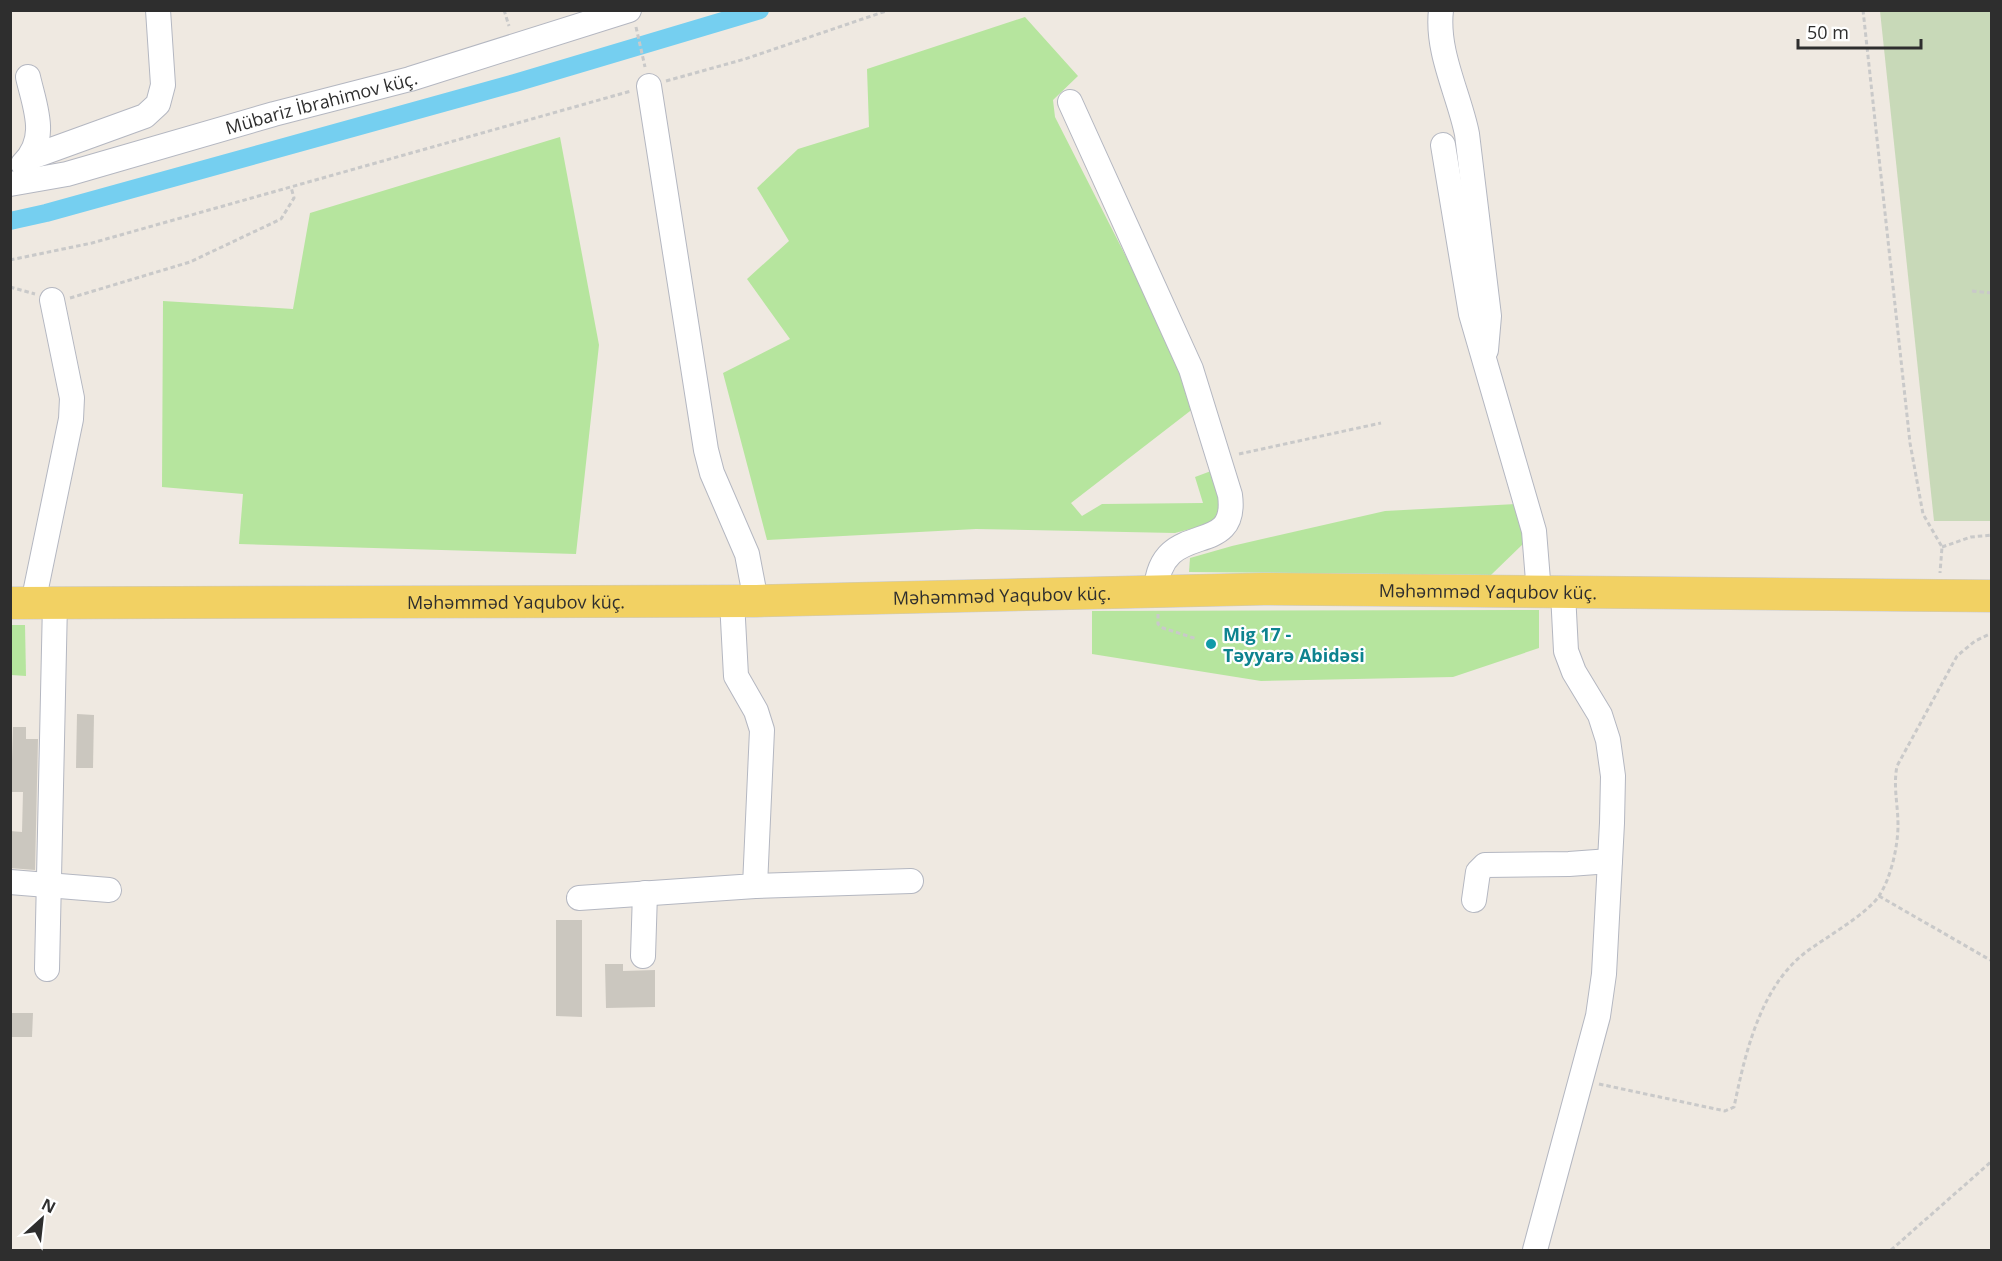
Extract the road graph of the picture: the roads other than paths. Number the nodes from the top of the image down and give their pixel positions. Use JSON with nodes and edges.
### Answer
{"nodes":[{"id":1,"x":158,"y":10,"type":"edge"},
{"id":2,"x":1441,"y":10,"type":"edge"},
{"id":3,"x":632,"y":16,"type":"edge"},
{"id":4,"x":28,"y":77,"type":"dead end"},
{"id":5,"x":648,"y":86,"type":"road end"},
{"id":6,"x":1070,"y":102,"type":"dead end"},
{"id":7,"x":1443,"y":146,"type":"dead end"},
{"id":8,"x":29,"y":158,"type":"junction"},
{"id":9,"x":11,"y":184,"type":"edge"},
{"id":10,"x":52,"y":300,"type":"road end"},
{"id":11,"x":1483,"y":358,"type":"junction"},
{"id":12,"x":1156,"y":590,"type":"junction"},
{"id":13,"x":1551,"y":593,"type":"junction"},
{"id":14,"x":1992,"y":596,"type":"edge"},
{"id":15,"x":744,"y":601,"type":"junction"},
{"id":16,"x":33,"y":603,"type":"edge"},
{"id":17,"x":1610,"y":861,"type":"junction"},
{"id":18,"x":911,"y":881,"type":"dead end"},
{"id":19,"x":10,"y":882,"type":"edge"},
{"id":20,"x":48,"y":885,"type":"junction"},
{"id":21,"x":755,"y":886,"type":"junction"},
{"id":22,"x":109,"y":890,"type":"dead end"},
{"id":23,"x":645,"y":893,"type":"junction"},
{"id":24,"x":579,"y":898,"type":"dead end"},
{"id":25,"x":1474,"y":900,"type":"dead end"},
{"id":26,"x":643,"y":956,"type":"dead end"},
{"id":27,"x":47,"y":969,"type":"dead end"},
{"id":28,"x":1535,"y":1251,"type":"edge"}],
"edges":[{"from":1,"to":8,"type":"street"},
{"from":2,"to":11,"type":"street"},
{"from":3,"to":9,"type":"street","name":"Mübariz İbrahimov küç."},
{"from":4,"to":8,"type":"street"},
{"from":5,"to":15,"type":"street"},
{"from":6,"to":12,"type":"street"},
{"from":7,"to":11,"type":"street"},
{"from":8,"to":9,"type":"street"},
{"from":10,"to":16,"type":"street"},
{"from":11,"to":13,"type":"street"},
{"from":12,"to":13,"type":"main road","name":"Məhəmməd Yaqubov küç."},
{"from":12,"to":15,"type":"main road","name":"Məhəmməd Yaqubov küç."},
{"from":13,"to":14,"type":"main road","name":"Məhəmməd Yaqubov küç."},
{"from":13,"to":17,"type":"street"},
{"from":15,"to":16,"type":"main road","name":"Məhəmməd Yaqubov küç."},
{"from":15,"to":21,"type":"street"},
{"from":16,"to":20,"type":"street"},
{"from":17,"to":25,"type":"street"},
{"from":17,"to":28,"type":"street"},
{"from":18,"to":21,"type":"street"},
{"from":19,"to":20,"type":"street"},
{"from":20,"to":22,"type":"street"},
{"from":20,"to":27,"type":"street"},
{"from":21,"to":23,"type":"street"},
{"from":23,"to":24,"type":"street"},
{"from":23,"to":26,"type":"street"}]}
